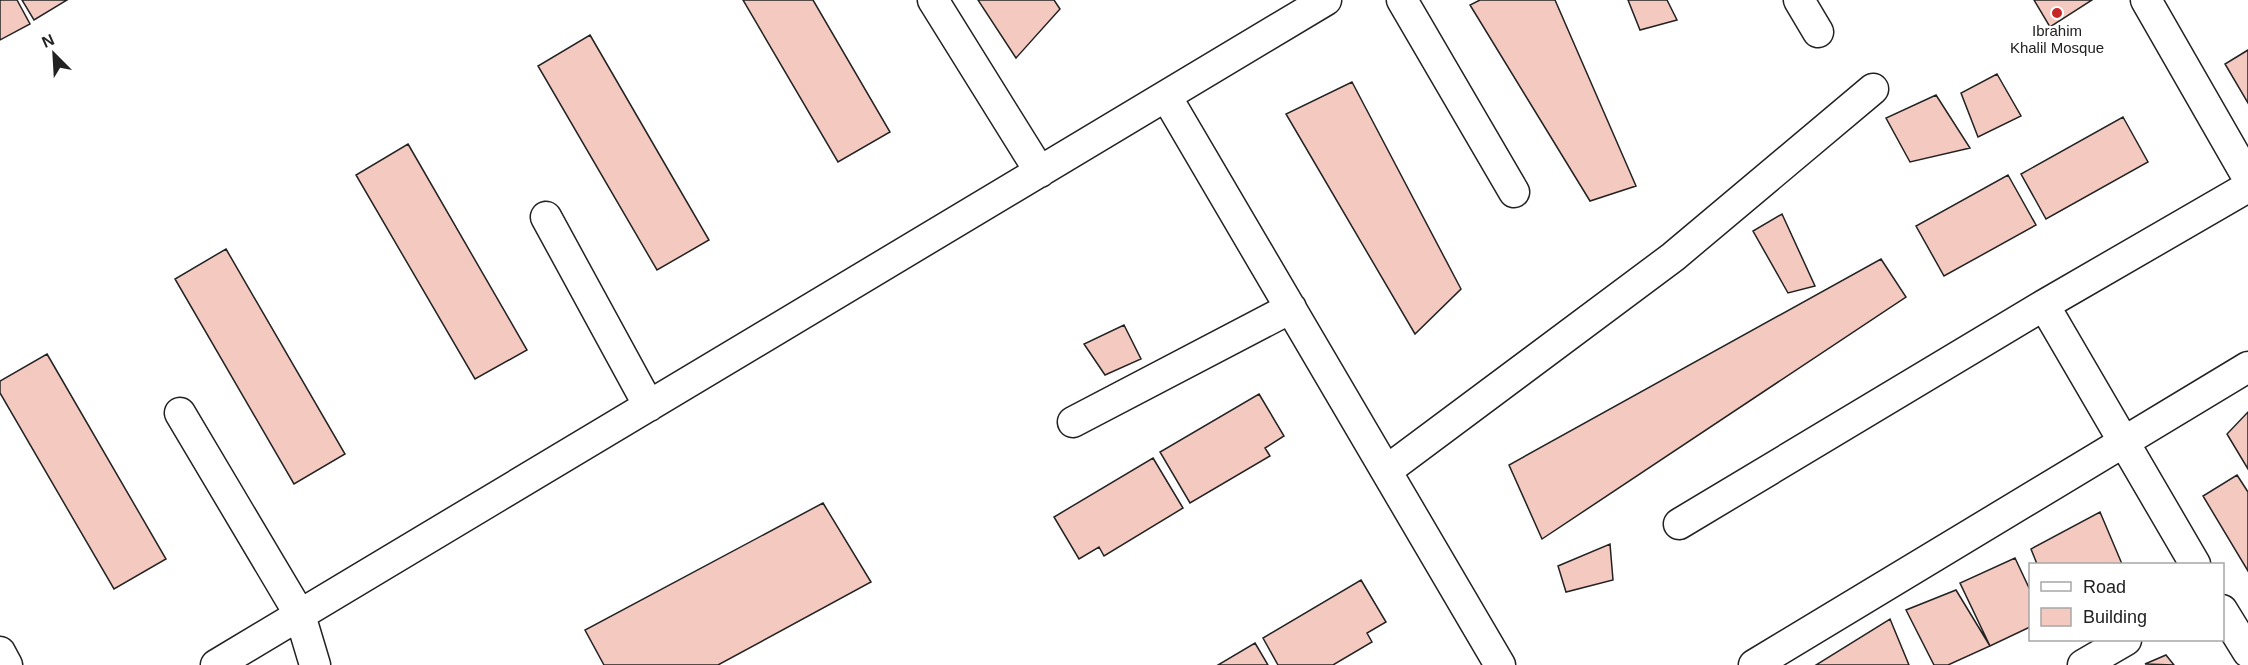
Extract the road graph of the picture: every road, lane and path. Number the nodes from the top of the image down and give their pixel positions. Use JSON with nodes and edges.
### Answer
{"nodes":[{"id":1,"x":933,"y":0,"type":"edge"},
{"id":2,"x":1326,"y":0,"type":"edge"},
{"id":3,"x":1402,"y":0,"type":"edge"},
{"id":4,"x":1798,"y":0,"type":"edge"},
{"id":5,"x":2145,"y":0,"type":"edge"},
{"id":6,"x":1818,"y":32,"type":"dead end"},
{"id":7,"x":1873,"y":89,"type":"dead end"},
{"id":8,"x":1166,"y":96,"type":"junction"},
{"id":9,"x":1040,"y":172,"type":"junction"},
{"id":10,"x":2248,"y":178,"type":"edge"},
{"id":11,"x":2248,"y":187,"type":"edge"},
{"id":12,"x":1514,"y":192,"type":"dead end"},
{"id":13,"x":546,"y":217,"type":"dead end"},
{"id":14,"x":2044,"y":305,"type":"junction"},
{"id":15,"x":1291,"y":308,"type":"junction"},
{"id":16,"x":2248,"y":367,"type":"edge"},
{"id":17,"x":649,"y":405,"type":"junction"},
{"id":18,"x":180,"y":413,"type":"dead end"},
{"id":19,"x":1073,"y":422,"type":"dead end"},
{"id":20,"x":2124,"y":442,"type":"junction"},
{"id":21,"x":1386,"y":471,"type":"junction"},
{"id":22,"x":1679,"y":524,"type":"dead end"},
{"id":23,"x":2194,"y":563,"type":"edge"},
{"id":24,"x":2224,"y":612,"type":"edge"},
{"id":25,"x":300,"y":615,"type":"junction"},
{"id":26,"x":2123,"y":641,"type":"edge"},
{"id":27,"x":0,"y":652,"type":"edge"},
{"id":28,"x":2248,"y":652,"type":"edge"},
{"id":29,"x":7,"y":665,"type":"edge"},
{"id":30,"x":216,"y":665,"type":"edge"},
{"id":31,"x":315,"y":665,"type":"edge"},
{"id":32,"x":1500,"y":665,"type":"edge"},
{"id":33,"x":1754,"y":665,"type":"edge"},
{"id":34,"x":2083,"y":665,"type":"edge"}],
"edges":[{"from":1,"to":9,"type":"street"},
{"from":2,"to":8,"type":"street"},
{"from":3,"to":12,"type":"street"},
{"from":4,"to":6,"type":"street"},
{"from":5,"to":10,"type":"street"},
{"from":7,"to":21,"type":"street"},
{"from":8,"to":9,"type":"street"},
{"from":8,"to":15,"type":"street"},
{"from":9,"to":17,"type":"street"},
{"from":11,"to":14,"type":"street"},
{"from":13,"to":17,"type":"street"},
{"from":14,"to":20,"type":"street"},
{"from":14,"to":22,"type":"street"},
{"from":15,"to":19,"type":"street"},
{"from":15,"to":21,"type":"street"},
{"from":16,"to":20,"type":"street"},
{"from":17,"to":25,"type":"street"},
{"from":18,"to":25,"type":"street"},
{"from":20,"to":23,"type":"street"},
{"from":20,"to":33,"type":"street"},
{"from":21,"to":32,"type":"street"},
{"from":24,"to":28,"type":"street"},
{"from":25,"to":30,"type":"street"},
{"from":25,"to":31,"type":"street"},
{"from":26,"to":34,"type":"street"},
{"from":27,"to":29,"type":"street"}]}
